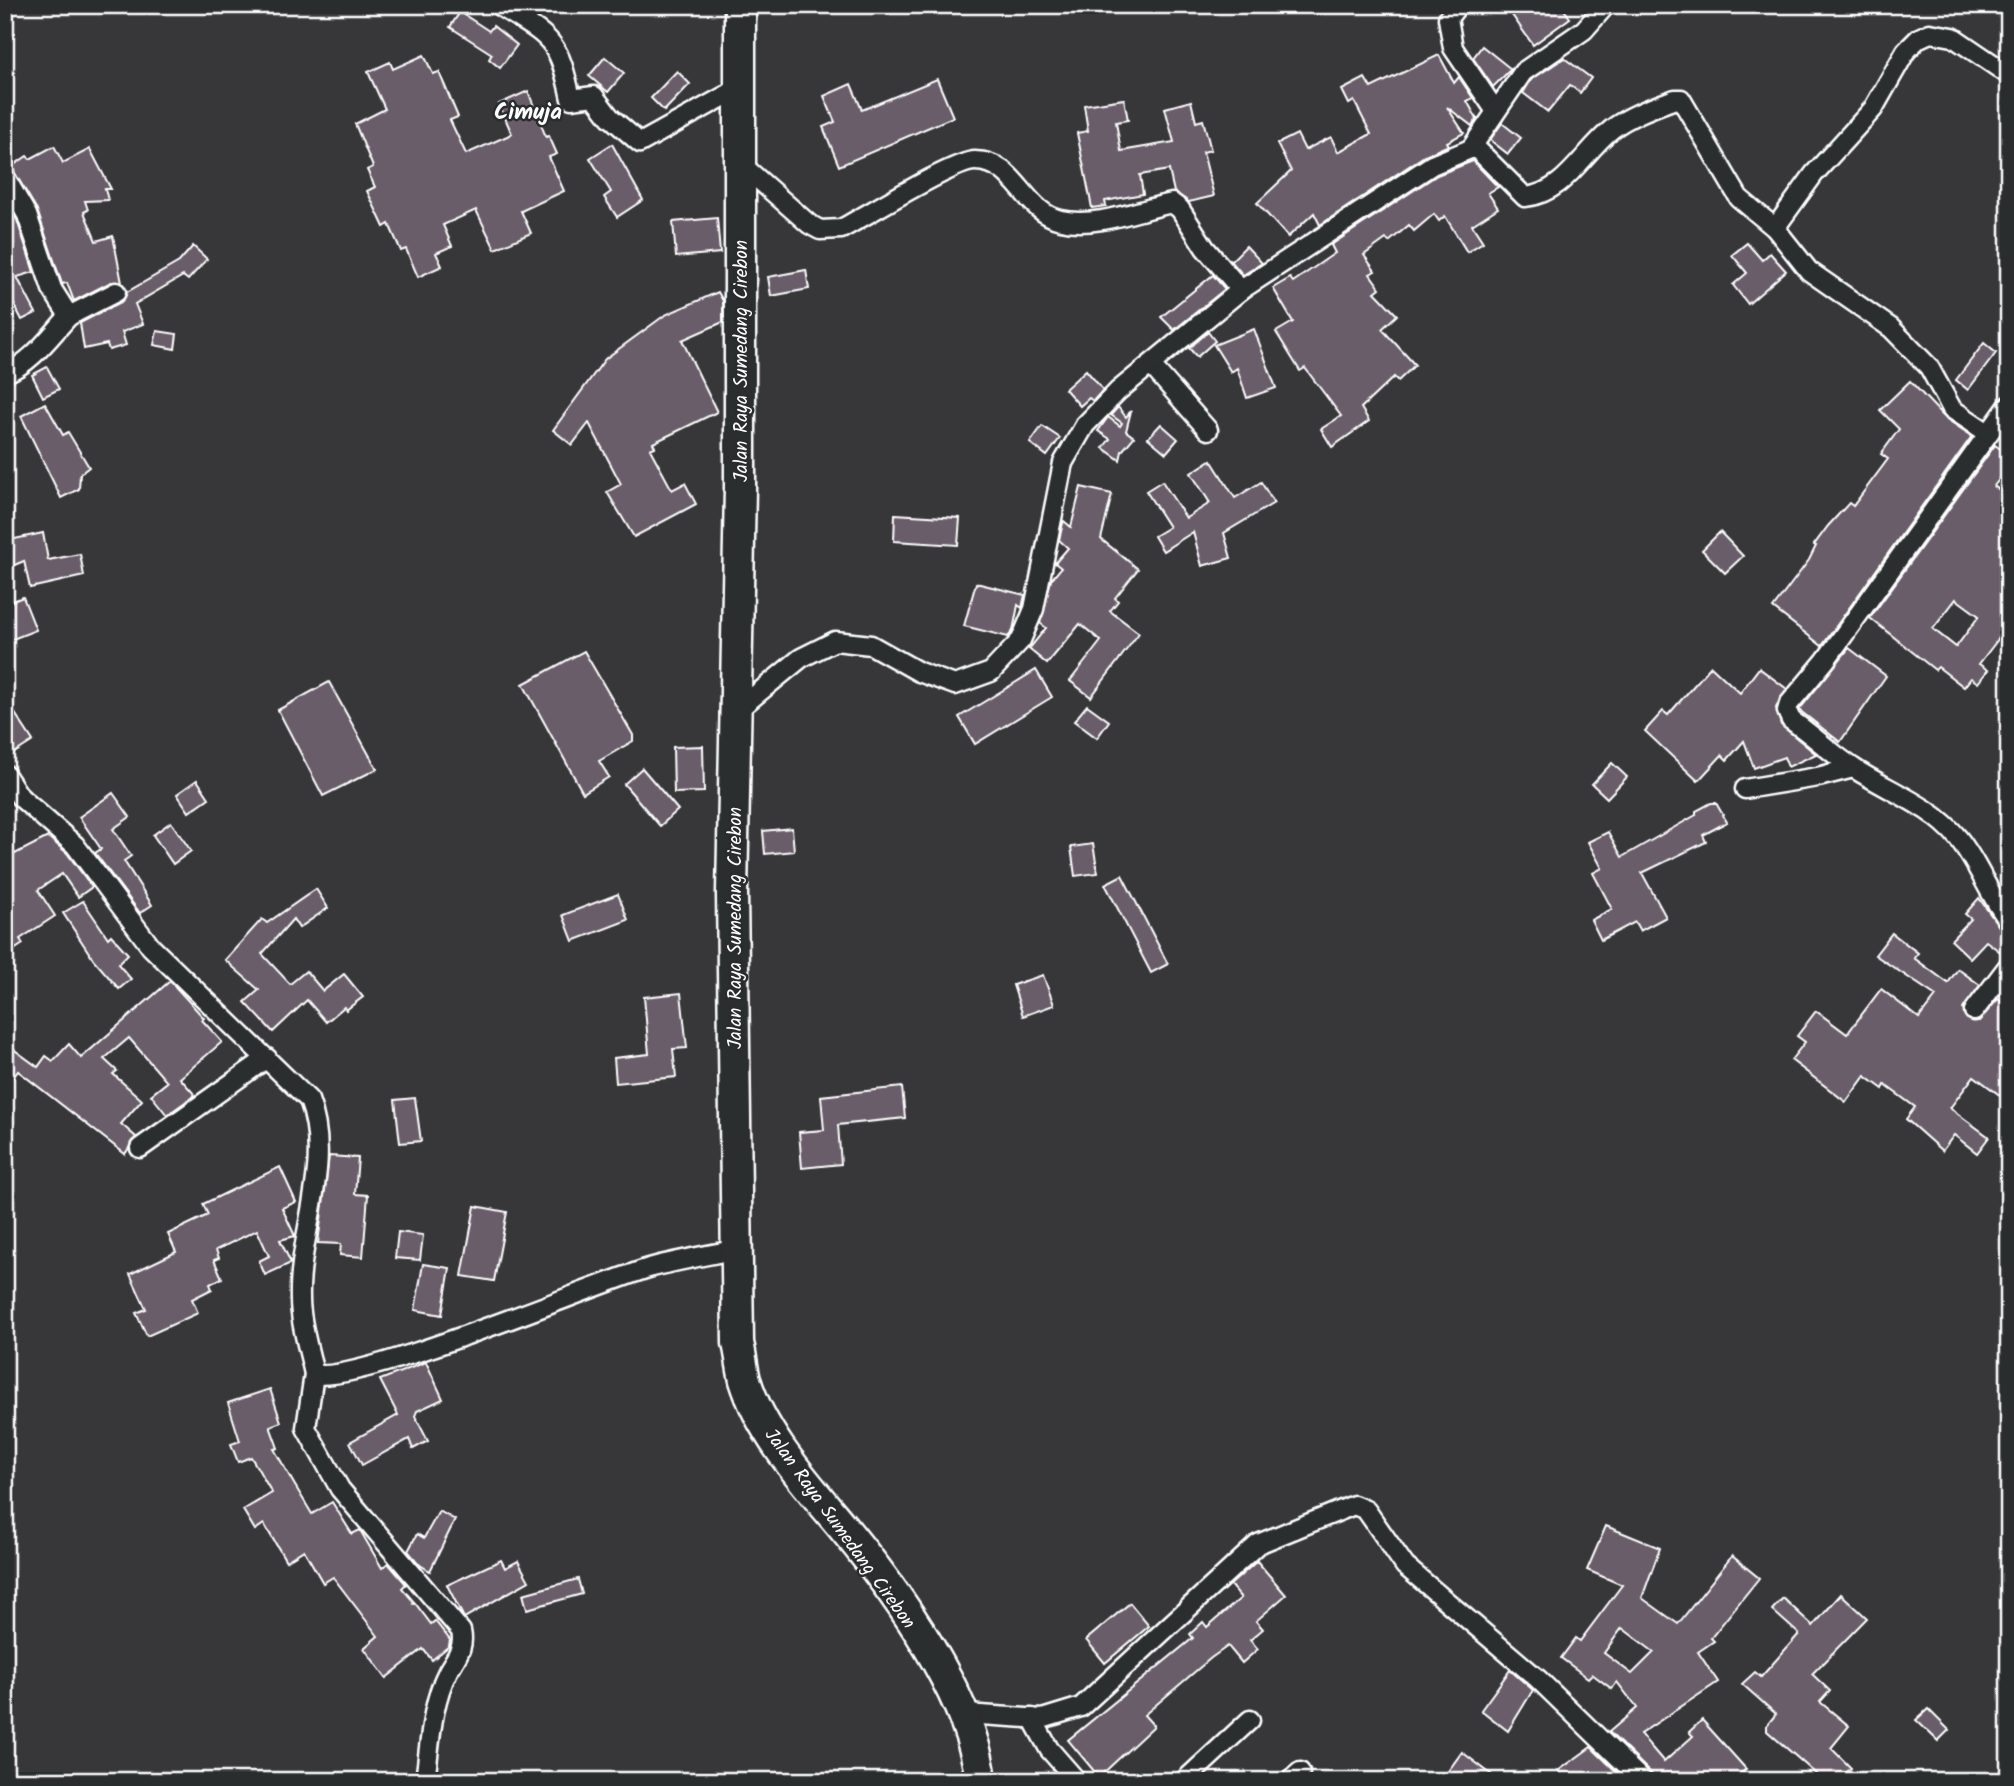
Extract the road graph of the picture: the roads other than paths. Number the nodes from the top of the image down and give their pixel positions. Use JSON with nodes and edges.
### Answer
{"nodes":[{"id":1,"x":498,"y":5,"type":"edge"},
{"id":2,"x":740,"y":5,"type":"edge"},
{"id":3,"x":1458,"y":5,"type":"edge"},
{"id":4,"x":1606,"y":5,"type":"edge"},
{"id":5,"x":2009,"y":75,"type":"edge"},
{"id":6,"x":741,"y":87,"type":"junction"},
{"id":7,"x":1495,"y":110,"type":"junction"},
{"id":8,"x":1472,"y":147,"type":"junction"},
{"id":9,"x":741,"y":164,"type":"junction"},
{"id":10,"x":5,"y":177,"type":"edge"},
{"id":11,"x":1775,"y":229,"type":"junction"},
{"id":12,"x":1241,"y":290,"type":"junction"},
{"id":13,"x":116,"y":292,"type":"dead end"},
{"id":14,"x":69,"y":316,"type":"junction"},
{"id":15,"x":1151,"y":365,"type":"junction"},
{"id":16,"x":5,"y":373,"type":"edge"},
{"id":17,"x":2009,"y":405,"type":"edge"},
{"id":18,"x":1208,"y":430,"type":"dead end"},
{"id":19,"x":1988,"y":433,"type":"junction"},
{"id":20,"x":735,"y":712,"type":"junction"},
{"id":21,"x":1853,"y":768,"type":"junction"},
{"id":22,"x":5,"y":774,"type":"edge"},
{"id":23,"x":1745,"y":789,"type":"dead end"},
{"id":24,"x":2009,"y":920,"type":"edge"},
{"id":25,"x":2009,"y":965,"type":"edge"},
{"id":26,"x":1974,"y":1011,"type":"dead end"},
{"id":27,"x":267,"y":1058,"type":"junction"},
{"id":28,"x":140,"y":1148,"type":"dead end"},
{"id":29,"x":738,"y":1249,"type":"junction"},
{"id":30,"x":314,"y":1374,"type":"junction"},
{"id":31,"x":965,"y":1714,"type":"junction"},
{"id":32,"x":1032,"y":1718,"type":"junction"},
{"id":33,"x":1250,"y":1720,"type":"dead end"},
{"id":34,"x":425,"y":1781,"type":"edge"},
{"id":35,"x":981,"y":1781,"type":"edge"},
{"id":36,"x":1077,"y":1781,"type":"edge"},
{"id":37,"x":1184,"y":1781,"type":"edge"},
{"id":38,"x":1643,"y":1781,"type":"edge"}],
"edges":[{"from":1,"to":6,"type":"street"},
{"from":2,"to":6,"type":"highway","name":"Jalan Raya Sumedang Cirebon"},
{"from":3,"to":7,"type":"street"},
{"from":4,"to":7,"type":"street"},
{"from":5,"to":11,"type":"street"},
{"from":6,"to":9,"type":"highway","name":"Jalan Raya Sumedang Cirebon"},
{"from":7,"to":8,"type":"street"},
{"from":8,"to":11,"type":"street"},
{"from":8,"to":12,"type":"street"},
{"from":9,"to":12,"type":"street"},
{"from":9,"to":20,"type":"highway","name":"Jalan Raya Sumedang Cirebon"},
{"from":10,"to":14,"type":"street"},
{"from":11,"to":19,"type":"street"},
{"from":12,"to":15,"type":"street"},
{"from":13,"to":14,"type":"street"},
{"from":14,"to":16,"type":"street"},
{"from":15,"to":18,"type":"street"},
{"from":15,"to":20,"type":"street"},
{"from":17,"to":19,"type":"street"},
{"from":19,"to":21,"type":"street"},
{"from":20,"to":29,"type":"highway","name":"Jalan Raya Sumedang Cirebon"},
{"from":21,"to":23,"type":"street"},
{"from":21,"to":24,"type":"street"},
{"from":22,"to":27,"type":"street"},
{"from":25,"to":26,"type":"street"},
{"from":27,"to":28,"type":"street"},
{"from":27,"to":30,"type":"street"},
{"from":29,"to":30,"type":"street"},
{"from":29,"to":31,"type":"highway","name":"Jalan Raya Sumedang Cirebon"},
{"from":30,"to":34,"type":"street"},
{"from":31,"to":32,"type":"street"},
{"from":31,"to":35,"type":"highway","name":"Jalan Raya Sumedang Cirebon"},
{"from":32,"to":36,"type":"street"},
{"from":32,"to":38,"type":"street"},
{"from":33,"to":37,"type":"street"}]}
